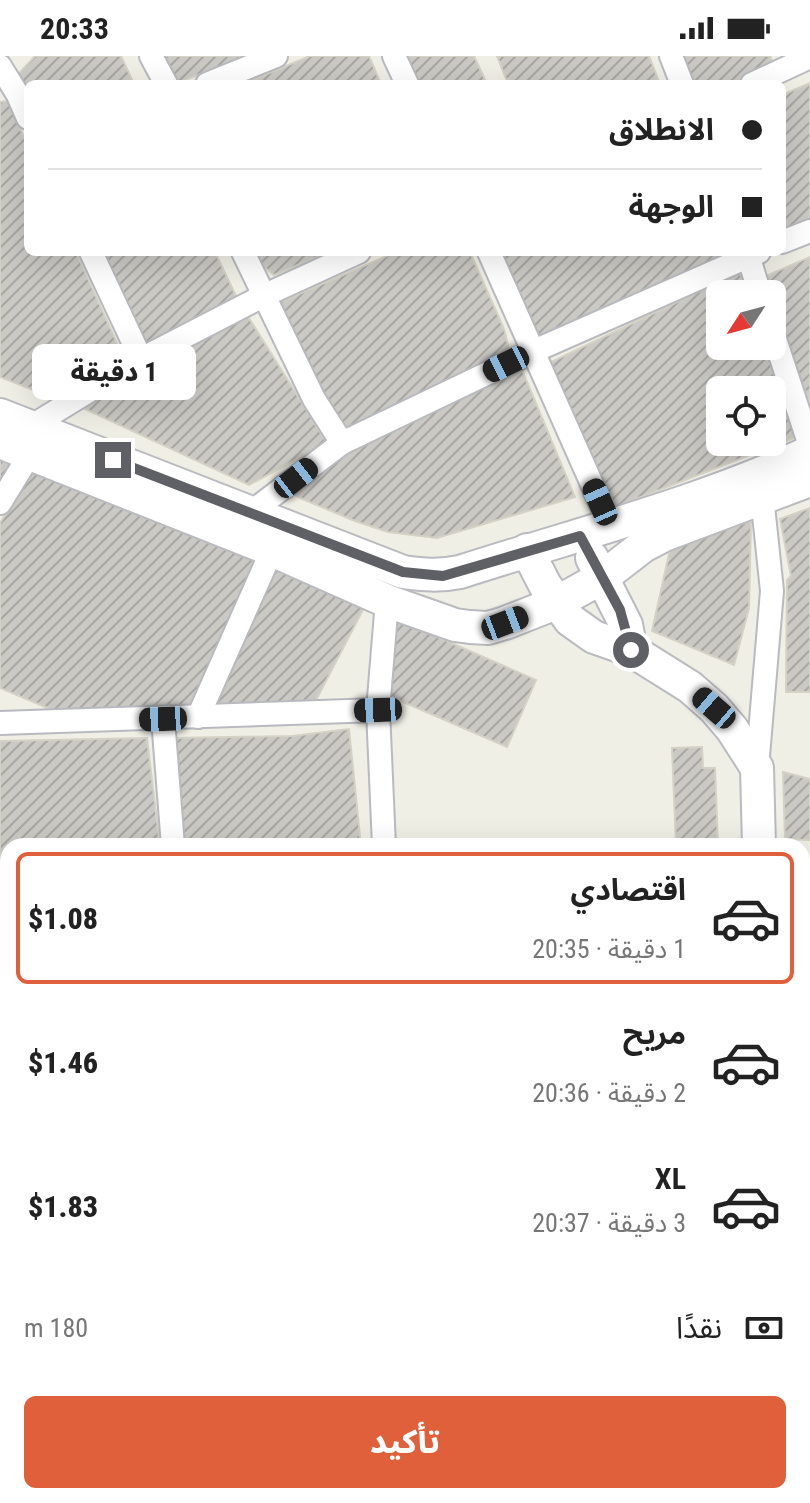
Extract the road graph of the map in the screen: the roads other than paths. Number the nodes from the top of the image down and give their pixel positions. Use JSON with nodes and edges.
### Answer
{"nodes":[{"id":1,"x":1,"y":56,"type":"edge"},
{"id":2,"x":151,"y":56,"type":"edge"},
{"id":3,"x":276,"y":56,"type":"edge"},
{"id":4,"x":394,"y":56,"type":"edge"},
{"id":5,"x":671,"y":56,"type":"edge"},
{"id":6,"x":809,"y":57,"type":"edge"},
{"id":7,"x":0,"y":65,"type":"edge"},
{"id":8,"x":164,"y":80,"type":"edge"},
{"id":9,"x":217,"y":80,"type":"edge"},
{"id":10,"x":405,"y":80,"type":"edge"},
{"id":11,"x":680,"y":80,"type":"edge"},
{"id":12,"x":760,"y":80,"type":"edge"},
{"id":13,"x":24,"y":109,"type":"edge"},
{"id":14,"x":810,"y":231,"type":"edge"},
{"id":15,"x":786,"y":240,"type":"edge"},
{"id":16,"x":93,"y":256,"type":"edge"},
{"id":17,"x":245,"y":256,"type":"edge"},
{"id":18,"x":350,"y":256,"type":"edge"},
{"id":19,"x":491,"y":256,"type":"edge"},
{"id":20,"x":744,"y":256,"type":"edge"},
{"id":21,"x":752,"y":256,"type":"edge"},
{"id":22,"x":757,"y":280,"type":"edge"},
{"id":23,"x":263,"y":296,"type":"junction"},
{"id":24,"x":534,"y":351,"type":"junction"},
{"id":25,"x":141,"y":359,"type":"junction"},
{"id":26,"x":782,"y":360,"type":"edge"},
{"id":27,"x":0,"y":415,"type":"edge"},
{"id":28,"x":30,"y":441,"type":"junction"},
{"id":29,"x":0,"y":442,"type":"edge"},
{"id":30,"x":342,"y":443,"type":"junction"},
{"id":31,"x":810,"y":449,"type":"edge"},
{"id":32,"x":810,"y":480,"type":"edge"},
{"id":33,"x":762,"y":496,"type":"junction"},
{"id":34,"x":0,"y":503,"type":"edge"},
{"id":35,"x":250,"y":513,"type":"junction"},
{"id":36,"x":611,"y":527,"type":"junction"},
{"id":37,"x":580,"y":536,"type":"junction"},
{"id":38,"x":272,"y":550,"type":"junction"},
{"id":39,"x":527,"y":550,"type":"junction"},
{"id":40,"x":603,"y":577,"type":"junction"},
{"id":41,"x":387,"y":601,"type":"junction"},
{"id":42,"x":556,"y":603,"type":"junction"},
{"id":43,"x":631,"y":650,"type":"junction"},
{"id":44,"x":378,"y":710,"type":"junction"},
{"id":45,"x":198,"y":717,"type":"junction"},
{"id":46,"x":163,"y":719,"type":"junction"},
{"id":47,"x":0,"y":723,"type":"edge"},
{"id":48,"x":757,"y":768,"type":"junction"},
{"id":49,"x":172,"y":838,"type":"edge"},
{"id":50,"x":384,"y":838,"type":"edge"},
{"id":51,"x":759,"y":838,"type":"edge"}],
"edges":[{"from":1,"to":7,"type":"street"},
{"from":2,"to":8,"type":"street"},
{"from":3,"to":9,"type":"street"},
{"from":4,"to":10,"type":"street"},
{"from":5,"to":11,"type":"street"},
{"from":6,"to":12,"type":"street"},
{"from":7,"to":13,"type":"street"},
{"from":14,"to":15,"type":"street"},
{"from":16,"to":25,"type":"street"},
{"from":17,"to":23,"type":"street"},
{"from":18,"to":23,"type":"street"},
{"from":19,"to":24,"type":"street"},
{"from":20,"to":24,"type":"street"},
{"from":21,"to":22,"type":"street"},
{"from":23,"to":25,"type":"street"},
{"from":23,"to":30,"type":"street"},
{"from":24,"to":30,"type":"street"},
{"from":24,"to":36,"type":"street"},
{"from":25,"to":28,"type":"street"},
{"from":26,"to":31,"type":"street"},
{"from":27,"to":28,"type":"street"},
{"from":28,"to":29,"type":"street"},
{"from":28,"to":34,"type":"street"},
{"from":28,"to":35,"type":"street"},
{"from":28,"to":38,"type":"street"},
{"from":30,"to":35,"type":"street"},
{"from":31,"to":36,"type":"street"},
{"from":32,"to":33,"type":"street"},
{"from":33,"to":40,"type":"street"},
{"from":33,"to":48,"type":"street"},
{"from":35,"to":39,"type":"street"},
{"from":36,"to":37,"type":"street"},
{"from":37,"to":39,"type":"street"},
{"from":37,"to":40,"type":"street"},
{"from":38,"to":41,"type":"street"},
{"from":38,"to":45,"type":"street"},
{"from":39,"to":42,"type":"street"},
{"from":40,"to":42,"type":"street"},
{"from":40,"to":43,"type":"street"},
{"from":41,"to":42,"type":"street"},
{"from":41,"to":44,"type":"street"},
{"from":42,"to":43,"type":"street"},
{"from":43,"to":48,"type":"street"},
{"from":44,"to":45,"type":"street"},
{"from":44,"to":50,"type":"street"},
{"from":45,"to":46,"type":"street"},
{"from":46,"to":47,"type":"street"},
{"from":46,"to":49,"type":"street"},
{"from":48,"to":51,"type":"street"}]}
